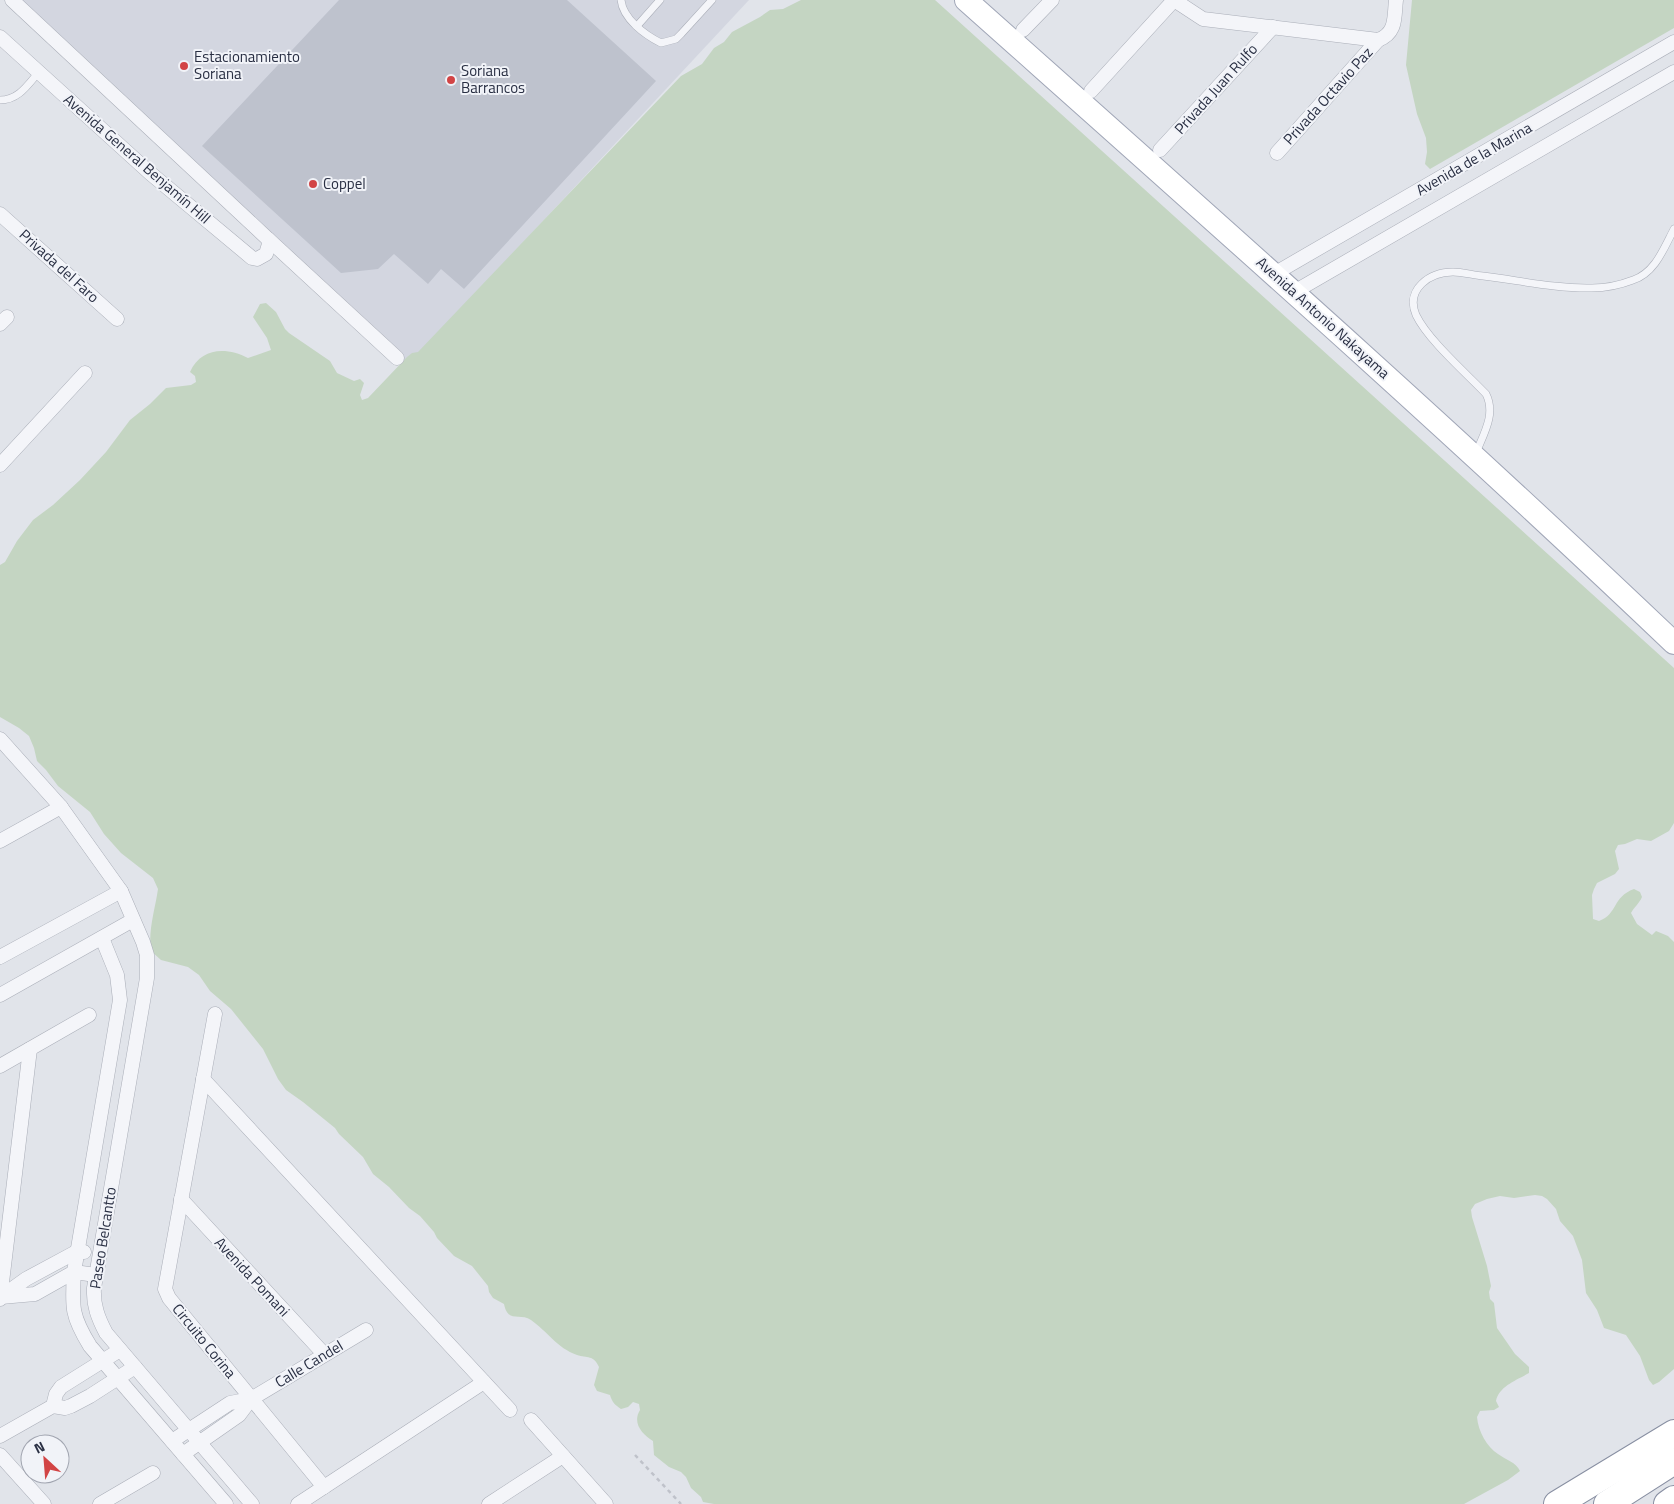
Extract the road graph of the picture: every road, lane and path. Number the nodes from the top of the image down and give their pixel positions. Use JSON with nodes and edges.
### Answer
{"nodes":[{"id":1,"x":12,"y":0,"type":"edge"},
{"id":2,"x":621,"y":0,"type":"edge"},
{"id":3,"x":660,"y":0,"type":"edge"},
{"id":4,"x":712,"y":0,"type":"edge"},
{"id":5,"x":966,"y":0,"type":"edge"},
{"id":6,"x":1052,"y":0,"type":"edge"},
{"id":7,"x":1174,"y":0,"type":"edge"},
{"id":8,"x":1396,"y":0,"type":"edge"},
{"id":9,"x":637,"y":26,"type":"junction"},
{"id":10,"x":1273,"y":27,"type":"junction"},
{"id":11,"x":1023,"y":30,"type":"dead end"},
{"id":12,"x":0,"y":37,"type":"edge"},
{"id":13,"x":1378,"y":40,"type":"junction"},
{"id":14,"x":1674,"y":42,"type":"edge"},
{"id":15,"x":1674,"y":72,"type":"edge"},
{"id":16,"x":38,"y":73,"type":"junction"},
{"id":17,"x":1091,"y":91,"type":"dead end"},
{"id":18,"x":0,"y":100,"type":"edge"},
{"id":19,"x":1160,"y":150,"type":"dead end"},
{"id":20,"x":1278,"y":153,"type":"dead end"},
{"id":21,"x":0,"y":214,"type":"edge"},
{"id":22,"x":1674,"y":229,"type":"edge"},
{"id":23,"x":268,"y":239,"type":"junction"},
{"id":24,"x":1274,"y":274,"type":"junction"},
{"id":25,"x":1294,"y":292,"type":"junction"},
{"id":26,"x":117,"y":319,"type":"dead end"},
{"id":27,"x":397,"y":358,"type":"dead end"},
{"id":28,"x":85,"y":373,"type":"dead end"},
{"id":29,"x":1475,"y":456,"type":"junction"},
{"id":30,"x":0,"y":465,"type":"edge"},
{"id":31,"x":1674,"y":643,"type":"edge"},
{"id":32,"x":0,"y":739,"type":"edge"},
{"id":33,"x":62,"y":807,"type":"junction"},
{"id":34,"x":0,"y":841,"type":"edge"},
{"id":35,"x":121,"y":891,"type":"junction"},
{"id":36,"x":133,"y":920,"type":"junction"},
{"id":37,"x":102,"y":938,"type":"junction"},
{"id":38,"x":0,"y":957,"type":"edge"},
{"id":39,"x":0,"y":994,"type":"edge"},
{"id":40,"x":120,"y":1000,"type":"junction"},
{"id":41,"x":143,"y":1001,"type":"junction"},
{"id":42,"x":215,"y":1014,"type":"dead end"},
{"id":43,"x":89,"y":1015,"type":"dead end"},
{"id":44,"x":30,"y":1049,"type":"junction"},
{"id":45,"x":0,"y":1066,"type":"edge"},
{"id":46,"x":203,"y":1080,"type":"junction"},
{"id":47,"x":13,"y":1188,"type":"junction"},
{"id":48,"x":0,"y":1195,"type":"edge"},
{"id":49,"x":180,"y":1199,"type":"junction"},
{"id":50,"x":78,"y":1251,"type":"junction"},
{"id":51,"x":100,"y":1253,"type":"junction"},
{"id":52,"x":40,"y":1271,"type":"junction"},
{"id":53,"x":74,"y":1272,"type":"junction"},
{"id":54,"x":96,"y":1275,"type":"junction"},
{"id":55,"x":48,"y":1287,"type":"junction"},
{"id":56,"x":0,"y":1298,"type":"edge"},
{"id":57,"x":366,"y":1330,"type":"dead end"},
{"id":58,"x":120,"y":1350,"type":"junction"},
{"id":59,"x":324,"y":1354,"type":"junction"},
{"id":60,"x":103,"y":1361,"type":"junction"},
{"id":61,"x":136,"y":1367,"type":"junction"},
{"id":62,"x":118,"y":1378,"type":"junction"},
{"id":63,"x":484,"y":1382,"type":"junction"},
{"id":64,"x":252,"y":1398,"type":"junction"},
{"id":65,"x":53,"y":1406,"type":"junction"},
{"id":66,"x":510,"y":1410,"type":"dead end"},
{"id":67,"x":531,"y":1420,"type":"dead end"},
{"id":68,"x":194,"y":1427,"type":"junction"},
{"id":69,"x":1674,"y":1433,"type":"edge"},
{"id":70,"x":0,"y":1436,"type":"edge"},
{"id":71,"x":204,"y":1439,"type":"junction"},
{"id":72,"x":172,"y":1441,"type":"junction"},
{"id":73,"x":183,"y":1454,"type":"junction"},
{"id":74,"x":0,"y":1455,"type":"edge"},
{"id":75,"x":635,"y":1455,"type":"dead end"},
{"id":76,"x":563,"y":1456,"type":"junction"},
{"id":77,"x":1674,"y":1461,"type":"edge"},
{"id":78,"x":153,"y":1474,"type":"dead end"},
{"id":79,"x":324,"y":1487,"type":"junction"},
{"id":80,"x":1674,"y":1500,"type":"edge"},
{"id":81,"x":44,"y":1504,"type":"edge"},
{"id":82,"x":100,"y":1504,"type":"edge"},
{"id":83,"x":226,"y":1504,"type":"edge"},
{"id":84,"x":252,"y":1504,"type":"edge"},
{"id":85,"x":298,"y":1504,"type":"edge"},
{"id":86,"x":489,"y":1504,"type":"edge"},
{"id":87,"x":606,"y":1504,"type":"edge"},
{"id":88,"x":681,"y":1504,"type":"edge"},
{"id":89,"x":1557,"y":1504,"type":"edge"},
{"id":90,"x":1607,"y":1504,"type":"edge"},
{"id":91,"x":1667,"y":1504,"type":"edge"}],
"edges":[{"from":1,"to":23,"type":"street","name":"Avenida General Benjamín Hill"},
{"from":2,"to":9,"type":"lane"},
{"from":3,"to":9,"type":"lane"},
{"from":4,"to":9,"type":"lane"},
{"from":5,"to":24,"type":"main road","name":"Avenida Antonio Nakayama"},
{"from":6,"to":11,"type":"street"},
{"from":7,"to":10,"type":"street"},
{"from":7,"to":17,"type":"street"},
{"from":8,"to":13,"type":"street","name":"Privada Octavio Paz"},
{"from":10,"to":13,"type":"street"},
{"from":10,"to":19,"type":"street","name":"Privada Juan Rulfo"},
{"from":12,"to":16,"type":"street","name":"Avenida General Benjamín Hill"},
{"from":13,"to":20,"type":"street","name":"Privada Octavio Paz"},
{"from":14,"to":24,"type":"street","name":"Avenida de la Marina"},
{"from":15,"to":25,"type":"street","name":"Avenida de la Marina"},
{"from":16,"to":18,"type":"lane"},
{"from":16,"to":23,"type":"street","name":"Avenida General Benjamín Hill"},
{"from":21,"to":26,"type":"street","name":"Privada del Faro"},
{"from":22,"to":29,"type":"lane"},
{"from":23,"to":27,"type":"street","name":"Avenida General Benjamín Hill"},
{"from":24,"to":25,"type":"main road","name":"Avenida Antonio Nakayama"},
{"from":25,"to":29,"type":"main road","name":"Avenida Antonio Nakayama"},
{"from":28,"to":30,"type":"street"},
{"from":29,"to":31,"type":"main road","name":"Avenida Antonio Nakayama"},
{"from":32,"to":33,"type":"street","name":"Paseo Belcantto"},
{"from":33,"to":34,"type":"street"},
{"from":33,"to":35,"type":"street","name":"Paseo Belcantto"},
{"from":35,"to":36,"type":"street","name":"Paseo Belcantto"},
{"from":35,"to":38,"type":"street"},
{"from":36,"to":37,"type":"street"},
{"from":36,"to":41,"type":"street","name":"Paseo Belcantto"},
{"from":37,"to":39,"type":"street"},
{"from":37,"to":40,"type":"street","name":"Paseo Belcantto"},
{"from":40,"to":41,"type":"street"},
{"from":40,"to":50,"type":"street","name":"Paseo Belcantto"},
{"from":41,"to":51,"type":"street","name":"Paseo Belcantto"},
{"from":42,"to":46,"type":"street","name":"Circuito Corina"},
{"from":43,"to":44,"type":"street"},
{"from":44,"to":45,"type":"street"},
{"from":44,"to":47,"type":"street"},
{"from":46,"to":49,"type":"street","name":"Circuito Corina"},
{"from":46,"to":63,"type":"street"},
{"from":47,"to":48,"type":"street"},
{"from":47,"to":56,"type":"street"},
{"from":49,"to":59,"type":"street","name":"Avenida Pomani"},
{"from":49,"to":64,"type":"street","name":"Circuito Corina"},
{"from":50,"to":51,"type":"street"},
{"from":50,"to":52,"type":"street"},
{"from":50,"to":53,"type":"street","name":"Paseo Belcantto"},
{"from":51,"to":54,"type":"street","name":"Paseo Belcantto"},
{"from":52,"to":55,"type":"street"},
{"from":52,"to":56,"type":"street"},
{"from":53,"to":54,"type":"street"},
{"from":53,"to":55,"type":"street"},
{"from":53,"to":60,"type":"street","name":"Paseo Belcantto"},
{"from":54,"to":58,"type":"street","name":"Paseo Belcantto"},
{"from":55,"to":56,"type":"street"},
{"from":57,"to":59,"type":"street","name":"Calle Candel"},
{"from":58,"to":60,"type":"street"},
{"from":58,"to":61,"type":"street","name":"Paseo Belcantto"},
{"from":59,"to":64,"type":"street","name":"Calle Candel"},
{"from":60,"to":62,"type":"street","name":"Paseo Belcantto"},
{"from":60,"to":65,"type":"street"},
{"from":61,"to":62,"type":"street"},
{"from":61,"to":68,"type":"street","name":"Paseo Belcantto"},
{"from":62,"to":65,"type":"street"},
{"from":62,"to":72,"type":"street","name":"Paseo Belcantto"},
{"from":63,"to":66,"type":"street"},
{"from":63,"to":79,"type":"street"},
{"from":64,"to":68,"type":"street","name":"Calle Candel"},
{"from":64,"to":71,"type":"street","name":"Calle Candel"},
{"from":64,"to":79,"type":"street","name":"Circuito Corina"},
{"from":65,"to":70,"type":"street"},
{"from":67,"to":76,"type":"street"},
{"from":68,"to":71,"type":"street","name":"Paseo Belcantto"},
{"from":68,"to":72,"type":"street","name":"Calle Candel"},
{"from":69,"to":89,"type":"highway"},
{"from":71,"to":73,"type":"street","name":"Calle Candel"},
{"from":71,"to":84,"type":"street","name":"Paseo Belcantto"},
{"from":72,"to":73,"type":"street","name":"Paseo Belcantto"},
{"from":73,"to":83,"type":"street","name":"Paseo Belcantto"},
{"from":74,"to":81,"type":"street"},
{"from":75,"to":88,"type":"path"},
{"from":76,"to":86,"type":"street"},
{"from":76,"to":87,"type":"street"},
{"from":77,"to":90,"type":"highway"},
{"from":78,"to":82,"type":"street"},
{"from":79,"to":85,"type":"street"},
{"from":80,"to":91,"type":"highway"}]}
